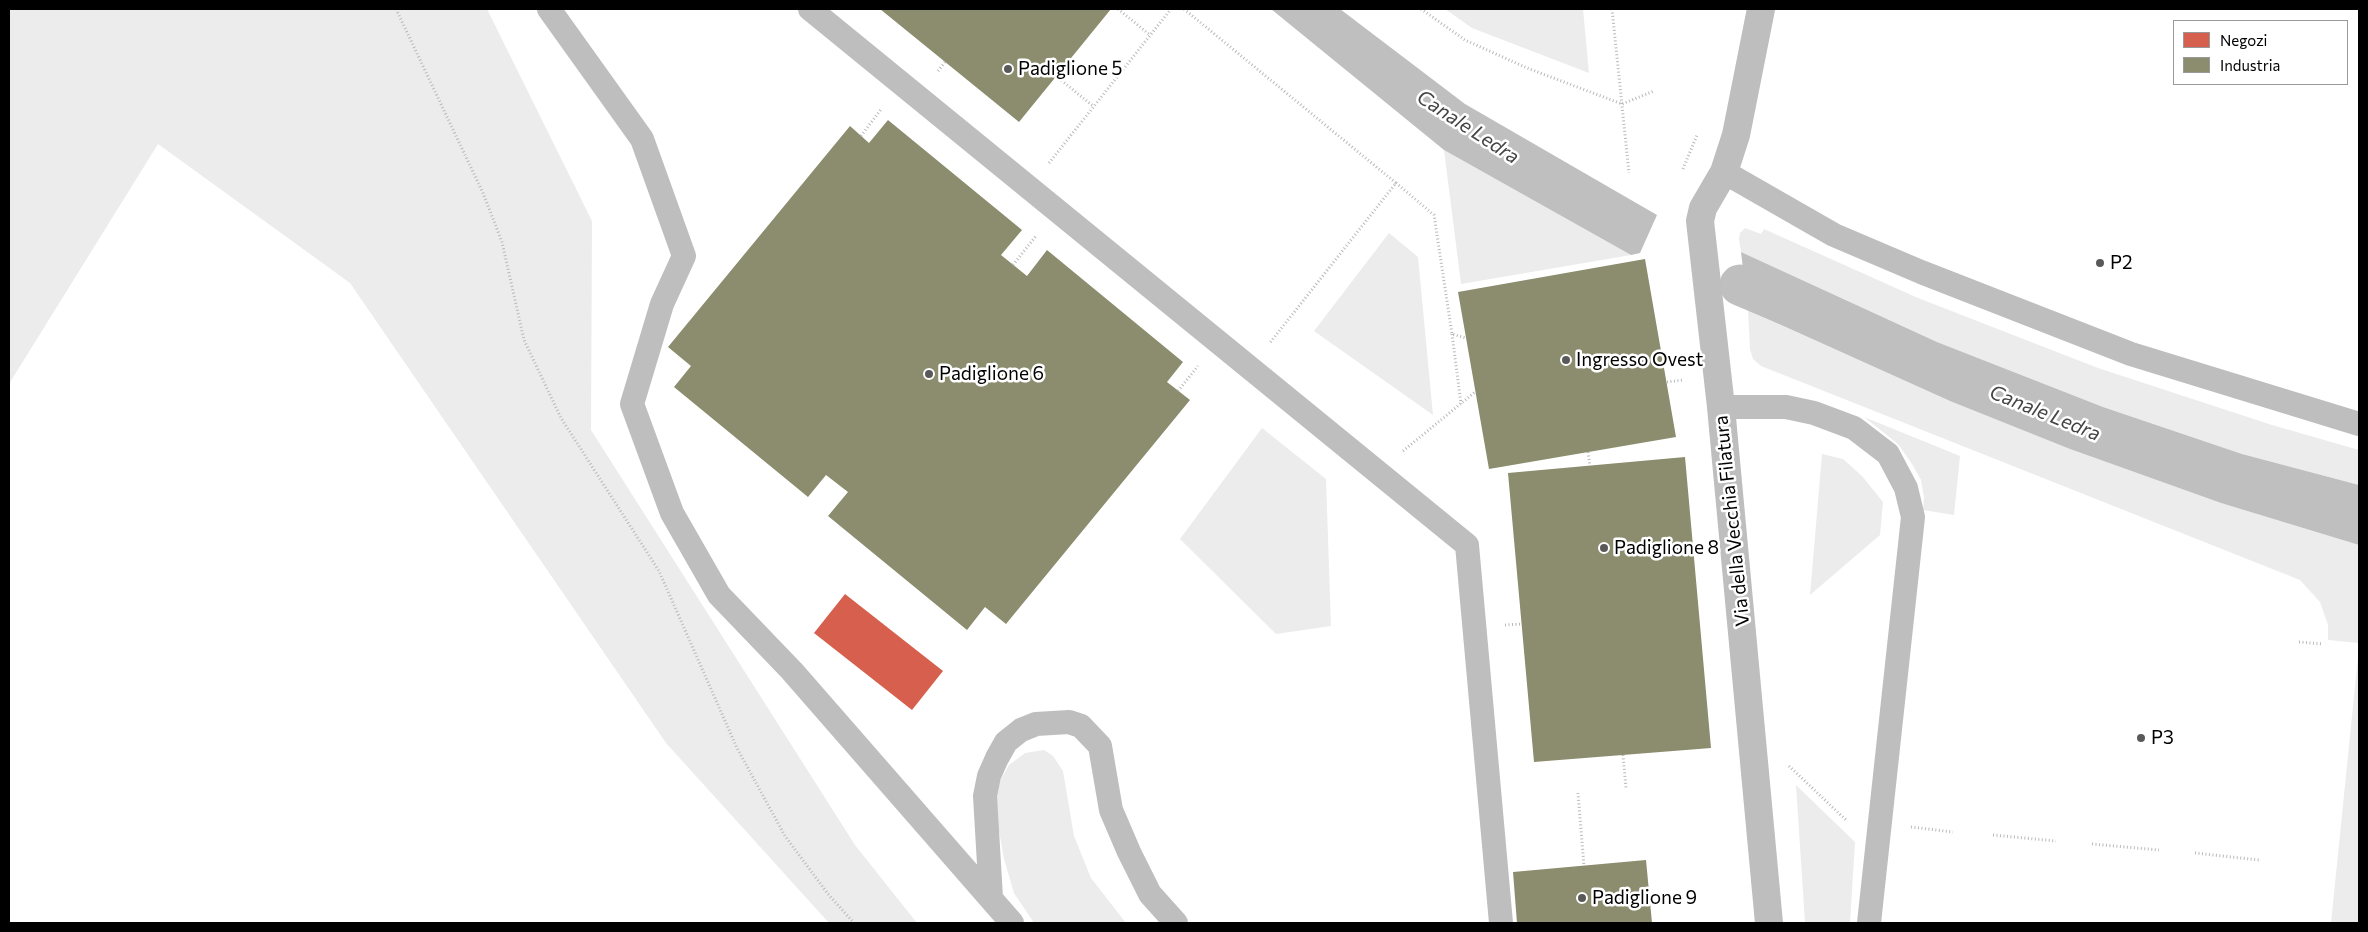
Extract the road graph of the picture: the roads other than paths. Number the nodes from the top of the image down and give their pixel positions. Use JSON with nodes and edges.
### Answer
{"nodes":[{"id":1,"x":549,"y":9,"type":"edge"},
{"id":2,"x":810,"y":9,"type":"edge"},
{"id":3,"x":1761,"y":9,"type":"edge"},
{"id":4,"x":1724,"y":172,"type":"junction"},
{"id":5,"x":1721,"y":407,"type":"junction"},
{"id":6,"x":2359,"y":424,"type":"edge"},
{"id":7,"x":991,"y":898,"type":"junction"},
{"id":8,"x":1012,"y":923,"type":"edge"},
{"id":9,"x":1176,"y":923,"type":"edge"},
{"id":10,"x":1501,"y":923,"type":"edge"},
{"id":11,"x":1769,"y":923,"type":"edge"},
{"id":12,"x":1869,"y":923,"type":"edge"}],
"edges":[{"from":1,"to":7,"type":"lane"},
{"from":2,"to":10,"type":"lane"},
{"from":3,"to":4,"type":"street","name":"Via della Vecchia Filatura"},
{"from":4,"to":5,"type":"street","name":"Via della Vecchia Filatura"},
{"from":4,"to":6,"type":"lane"},
{"from":5,"to":11,"type":"street","name":"Via della Vecchia Filatura"},
{"from":5,"to":12,"type":"lane"},
{"from":7,"to":8,"type":"lane"},
{"from":7,"to":9,"type":"lane"}]}
